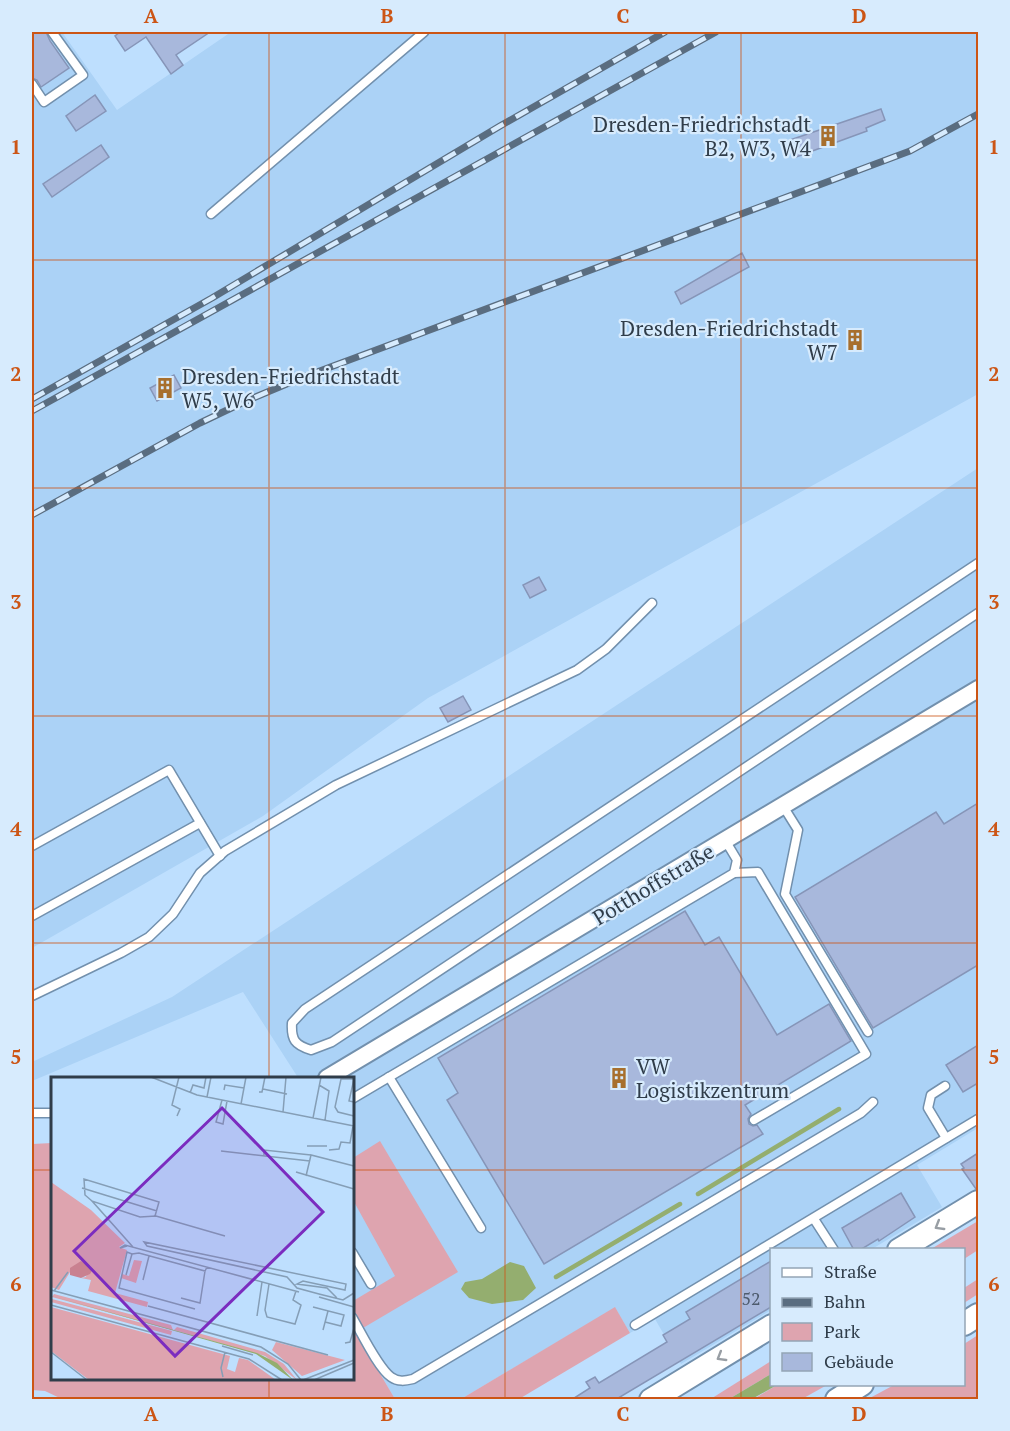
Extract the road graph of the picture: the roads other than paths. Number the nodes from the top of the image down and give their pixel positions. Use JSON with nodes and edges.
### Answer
{"nodes":[{"id":1,"x":52,"y":32,"type":"edge"},
{"id":2,"x":424,"y":32,"type":"edge"},
{"id":3,"x":32,"y":84,"type":"edge"},
{"id":4,"x":211,"y":214,"type":"dead end"},
{"id":5,"x":978,"y":563,"type":"edge"},
{"id":6,"x":652,"y":603,"type":"dead end"},
{"id":7,"x":978,"y":613,"type":"edge"},
{"id":8,"x":978,"y":689,"type":"edge"},
{"id":9,"x":783,"y":806,"type":"junction"},
{"id":10,"x":200,"y":823,"type":"junction"},
{"id":11,"x":725,"y":840,"type":"junction"},
{"id":12,"x":32,"y":846,"type":"edge"},
{"id":13,"x":220,"y":856,"type":"junction"},
{"id":14,"x":734,"y":873,"type":"junction"},
{"id":15,"x":32,"y":916,"type":"edge"},
{"id":16,"x":32,"y":996,"type":"edge"},
{"id":17,"x":868,"y":1032,"type":"dead end"},
{"id":18,"x":329,"y":1077,"type":"edge"},
{"id":19,"x":389,"y":1077,"type":"junction"},
{"id":20,"x":945,"y":1086,"type":"dead end"},
{"id":21,"x":354,"y":1098,"type":"edge"},
{"id":22,"x":873,"y":1102,"type":"dead end"},
{"id":23,"x":32,"y":1113,"type":"edge"},
{"id":24,"x":51,"y":1113,"type":"edge"},
{"id":25,"x":978,"y":1119,"type":"edge"},
{"id":26,"x":754,"y":1120,"type":"dead end"},
{"id":27,"x":946,"y":1138,"type":"junction"},
{"id":28,"x":978,"y":1202,"type":"edge"},
{"id":29,"x":814,"y":1219,"type":"junction"},
{"id":30,"x":481,"y":1227,"type":"dead end"},
{"id":31,"x":833,"y":1248,"type":"edge"},
{"id":32,"x":902,"y":1248,"type":"edge"},
{"id":33,"x":354,"y":1255,"type":"edge"},
{"id":34,"x":371,"y":1284,"type":"dead end"},
{"id":35,"x":978,"y":1315,"type":"edge"},
{"id":36,"x":354,"y":1320,"type":"edge"},
{"id":37,"x":965,"y":1323,"type":"edge"},
{"id":38,"x":634,"y":1325,"type":"dead end"},
{"id":39,"x":770,"y":1327,"type":"edge"},
{"id":40,"x":859,"y":1386,"type":"edge"},
{"id":41,"x":651,"y":1400,"type":"edge"},
{"id":42,"x":837,"y":1400,"type":"edge"}],
"edges":[{"from":1,"to":3,"type":"lane"},
{"from":2,"to":4,"type":"lane"},
{"from":5,"to":7,"type":"lane"},
{"from":6,"to":13,"type":"lane"},
{"from":8,"to":9,"type":"street","name":"Potthoffstraße"},
{"from":9,"to":11,"type":"street","name":"Potthoffstraße"},
{"from":9,"to":17,"type":"lane"},
{"from":10,"to":12,"type":"lane"},
{"from":10,"to":13,"type":"lane"},
{"from":10,"to":15,"type":"lane"},
{"from":11,"to":14,"type":"lane"},
{"from":11,"to":18,"type":"street","name":"Potthoffstraße"},
{"from":13,"to":16,"type":"lane"},
{"from":14,"to":19,"type":"lane"},
{"from":14,"to":26,"type":"lane"},
{"from":19,"to":21,"type":"lane"},
{"from":19,"to":30,"type":"lane"},
{"from":20,"to":27,"type":"lane"},
{"from":22,"to":36,"type":"lane"},
{"from":23,"to":24,"type":"lane"},
{"from":25,"to":27,"type":"lane"},
{"from":27,"to":29,"type":"lane"},
{"from":28,"to":32,"type":"main road","one_way":true},
{"from":29,"to":31,"type":"lane"},
{"from":29,"to":38,"type":"lane"},
{"from":33,"to":34,"type":"lane"},
{"from":35,"to":37,"type":"main road"},
{"from":39,"to":41,"type":"main road","one_way":true},
{"from":40,"to":42,"type":"main road"}]}
